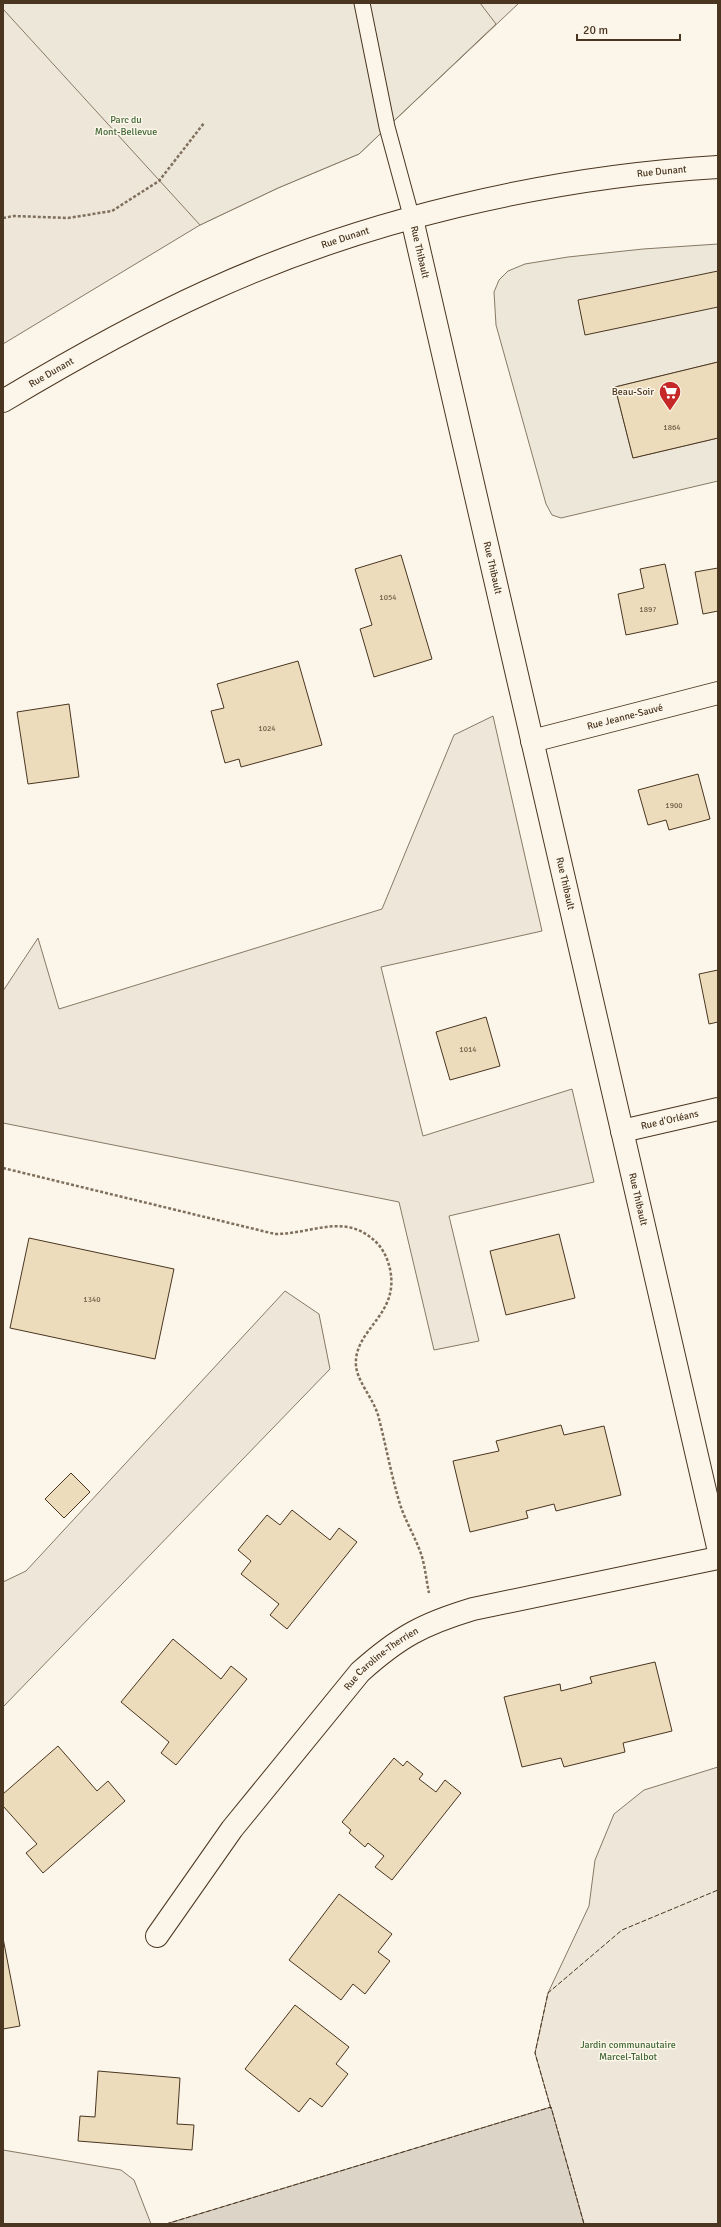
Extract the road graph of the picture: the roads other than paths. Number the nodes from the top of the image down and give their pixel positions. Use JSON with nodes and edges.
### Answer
{"nodes":[{"id":1,"x":362,"y":3,"type":"edge"},
{"id":2,"x":718,"y":167,"type":"edge"},
{"id":3,"x":412,"y":219,"type":"junction"},
{"id":4,"x":3,"y":401,"type":"edge"},
{"id":5,"x":718,"y":693,"type":"edge"},
{"id":6,"x":532,"y":740,"type":"junction"},
{"id":7,"x":718,"y":1109,"type":"edge"},
{"id":8,"x":622,"y":1131,"type":"junction"},
{"id":9,"x":718,"y":1547,"type":"edge"},
{"id":10,"x":718,"y":1558,"type":"edge"},
{"id":11,"x":157,"y":1936,"type":"dead end"}],
"edges":[{"from":1,"to":3,"type":"lane"},
{"from":2,"to":3,"type":"street","name":"Rue Dunant"},
{"from":3,"to":4,"type":"street","name":"Rue Dunant"},
{"from":3,"to":6,"type":"street","name":"Rue Thibault"},
{"from":5,"to":6,"type":"street","name":"Rue Jeanne-Sauvé"},
{"from":6,"to":8,"type":"street","name":"Rue Thibault"},
{"from":7,"to":8,"type":"street","name":"Rue d'Orléans"},
{"from":8,"to":9,"type":"street","name":"Rue Thibault"},
{"from":10,"to":11,"type":"street","name":"Rue Caroline-Therrien"}]}
